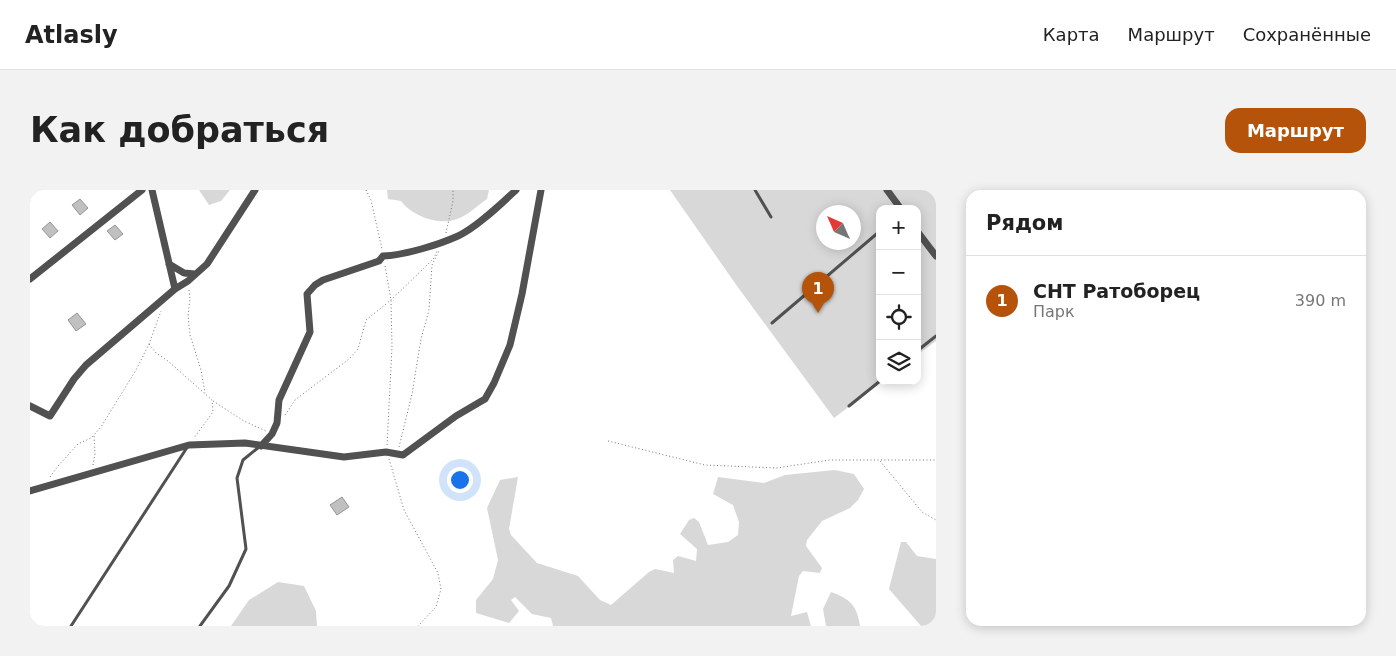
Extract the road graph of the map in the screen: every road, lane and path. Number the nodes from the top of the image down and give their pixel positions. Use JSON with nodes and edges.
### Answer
{"nodes":[{"id":1,"x":142,"y":190,"type":"edge"},
{"id":2,"x":152,"y":190,"type":"edge"},
{"id":3,"x":255,"y":190,"type":"edge"},
{"id":4,"x":366,"y":190,"type":"edge"},
{"id":5,"x":453,"y":190,"type":"edge"},
{"id":6,"x":516,"y":190,"type":"edge"},
{"id":7,"x":541,"y":190,"type":"edge"},
{"id":8,"x":755,"y":190,"type":"edge"},
{"id":9,"x":887,"y":190,"type":"edge"},
{"id":10,"x":897,"y":205,"type":"edge"},
{"id":11,"x":771,"y":217,"type":"dead end"},
{"id":12,"x":876,"y":235,"type":"edge"},
{"id":13,"x":921,"y":236,"type":"edge"},
{"id":14,"x":443,"y":241,"type":"junction"},
{"id":15,"x":383,"y":256,"type":"junction"},
{"id":16,"x":936,"y":256,"type":"edge"},
{"id":17,"x":169,"y":264,"type":"junction"},
{"id":18,"x":196,"y":274,"type":"junction"},
{"id":19,"x":30,"y":279,"type":"edge"},
{"id":20,"x":188,"y":281,"type":"junction"},
{"id":21,"x":175,"y":289,"type":"junction"},
{"id":22,"x":166,"y":296,"type":"junction"},
{"id":23,"x":391,"y":300,"type":"junction"},
{"id":24,"x":772,"y":323,"type":"dead end"},
{"id":25,"x":936,"y":336,"type":"edge"},
{"id":26,"x":149,"y":344,"type":"junction"},
{"id":27,"x":921,"y":348,"type":"edge"},
{"id":28,"x":876,"y":384,"type":"edge"},
{"id":29,"x":205,"y":394,"type":"junction"},
{"id":30,"x":212,"y":400,"type":"junction"},
{"id":31,"x":30,"y":406,"type":"edge"},
{"id":32,"x":849,"y":406,"type":"dead end"},
{"id":33,"x":277,"y":423,"type":"junction"},
{"id":34,"x":272,"y":434,"type":"junction"},
{"id":35,"x":94,"y":435,"type":"junction"},
{"id":36,"x":608,"y":441,"type":"dead end"},
{"id":37,"x":189,"y":445,"type":"junction"},
{"id":38,"x":261,"y":446,"type":"junction"},
{"id":39,"x":386,"y":452,"type":"junction"},
{"id":40,"x":397,"y":454,"type":"junction"},
{"id":41,"x":880,"y":460,"type":"junction"},
{"id":42,"x":936,"y":460,"type":"edge"},
{"id":43,"x":92,"y":473,"type":"junction"},
{"id":44,"x":51,"y":485,"type":"junction"},
{"id":45,"x":30,"y":491,"type":"edge"},
{"id":46,"x":936,"y":520,"type":"edge"},
{"id":47,"x":72,"y":626,"type":"edge"},
{"id":48,"x":200,"y":626,"type":"edge"},
{"id":49,"x":418,"y":626,"type":"edge"}],
"edges":[{"from":1,"to":19,"type":"street"},
{"from":2,"to":17,"type":"street"},
{"from":3,"to":18,"type":"street"},
{"from":4,"to":15,"type":"path"},
{"from":5,"to":14,"type":"path"},
{"from":6,"to":14,"type":"street"},
{"from":7,"to":40,"type":"street"},
{"from":8,"to":11,"type":"lane"},
{"from":9,"to":10,"type":"street"},
{"from":12,"to":24,"type":"lane"},
{"from":13,"to":16,"type":"street"},
{"from":14,"to":15,"type":"street"},
{"from":14,"to":23,"type":"path"},
{"from":14,"to":40,"type":"path"},
{"from":15,"to":23,"type":"path"},
{"from":15,"to":33,"type":"street"},
{"from":17,"to":18,"type":"street"},
{"from":17,"to":21,"type":"street"},
{"from":18,"to":20,"type":"street"},
{"from":20,"to":21,"type":"street"},
{"from":20,"to":29,"type":"path"},
{"from":21,"to":22,"type":"street"},
{"from":22,"to":26,"type":"path"},
{"from":22,"to":31,"type":"street"},
{"from":23,"to":33,"type":"path"},
{"from":23,"to":39,"type":"path"},
{"from":25,"to":27,"type":"lane"},
{"from":26,"to":29,"type":"path"},
{"from":26,"to":35,"type":"path"},
{"from":28,"to":32,"type":"lane"},
{"from":29,"to":30,"type":"path"},
{"from":30,"to":34,"type":"path"},
{"from":30,"to":37,"type":"path"},
{"from":33,"to":34,"type":"street"},
{"from":34,"to":38,"type":"street"},
{"from":35,"to":43,"type":"path"},
{"from":35,"to":44,"type":"path"},
{"from":36,"to":41,"type":"path"},
{"from":37,"to":38,"type":"street"},
{"from":37,"to":43,"type":"street"},
{"from":37,"to":47,"type":"lane"},
{"from":38,"to":39,"type":"street"},
{"from":38,"to":48,"type":"lane"},
{"from":39,"to":40,"type":"street"},
{"from":39,"to":49,"type":"path"},
{"from":41,"to":42,"type":"path"},
{"from":41,"to":46,"type":"path"},
{"from":43,"to":44,"type":"street"},
{"from":44,"to":45,"type":"street"}]}
